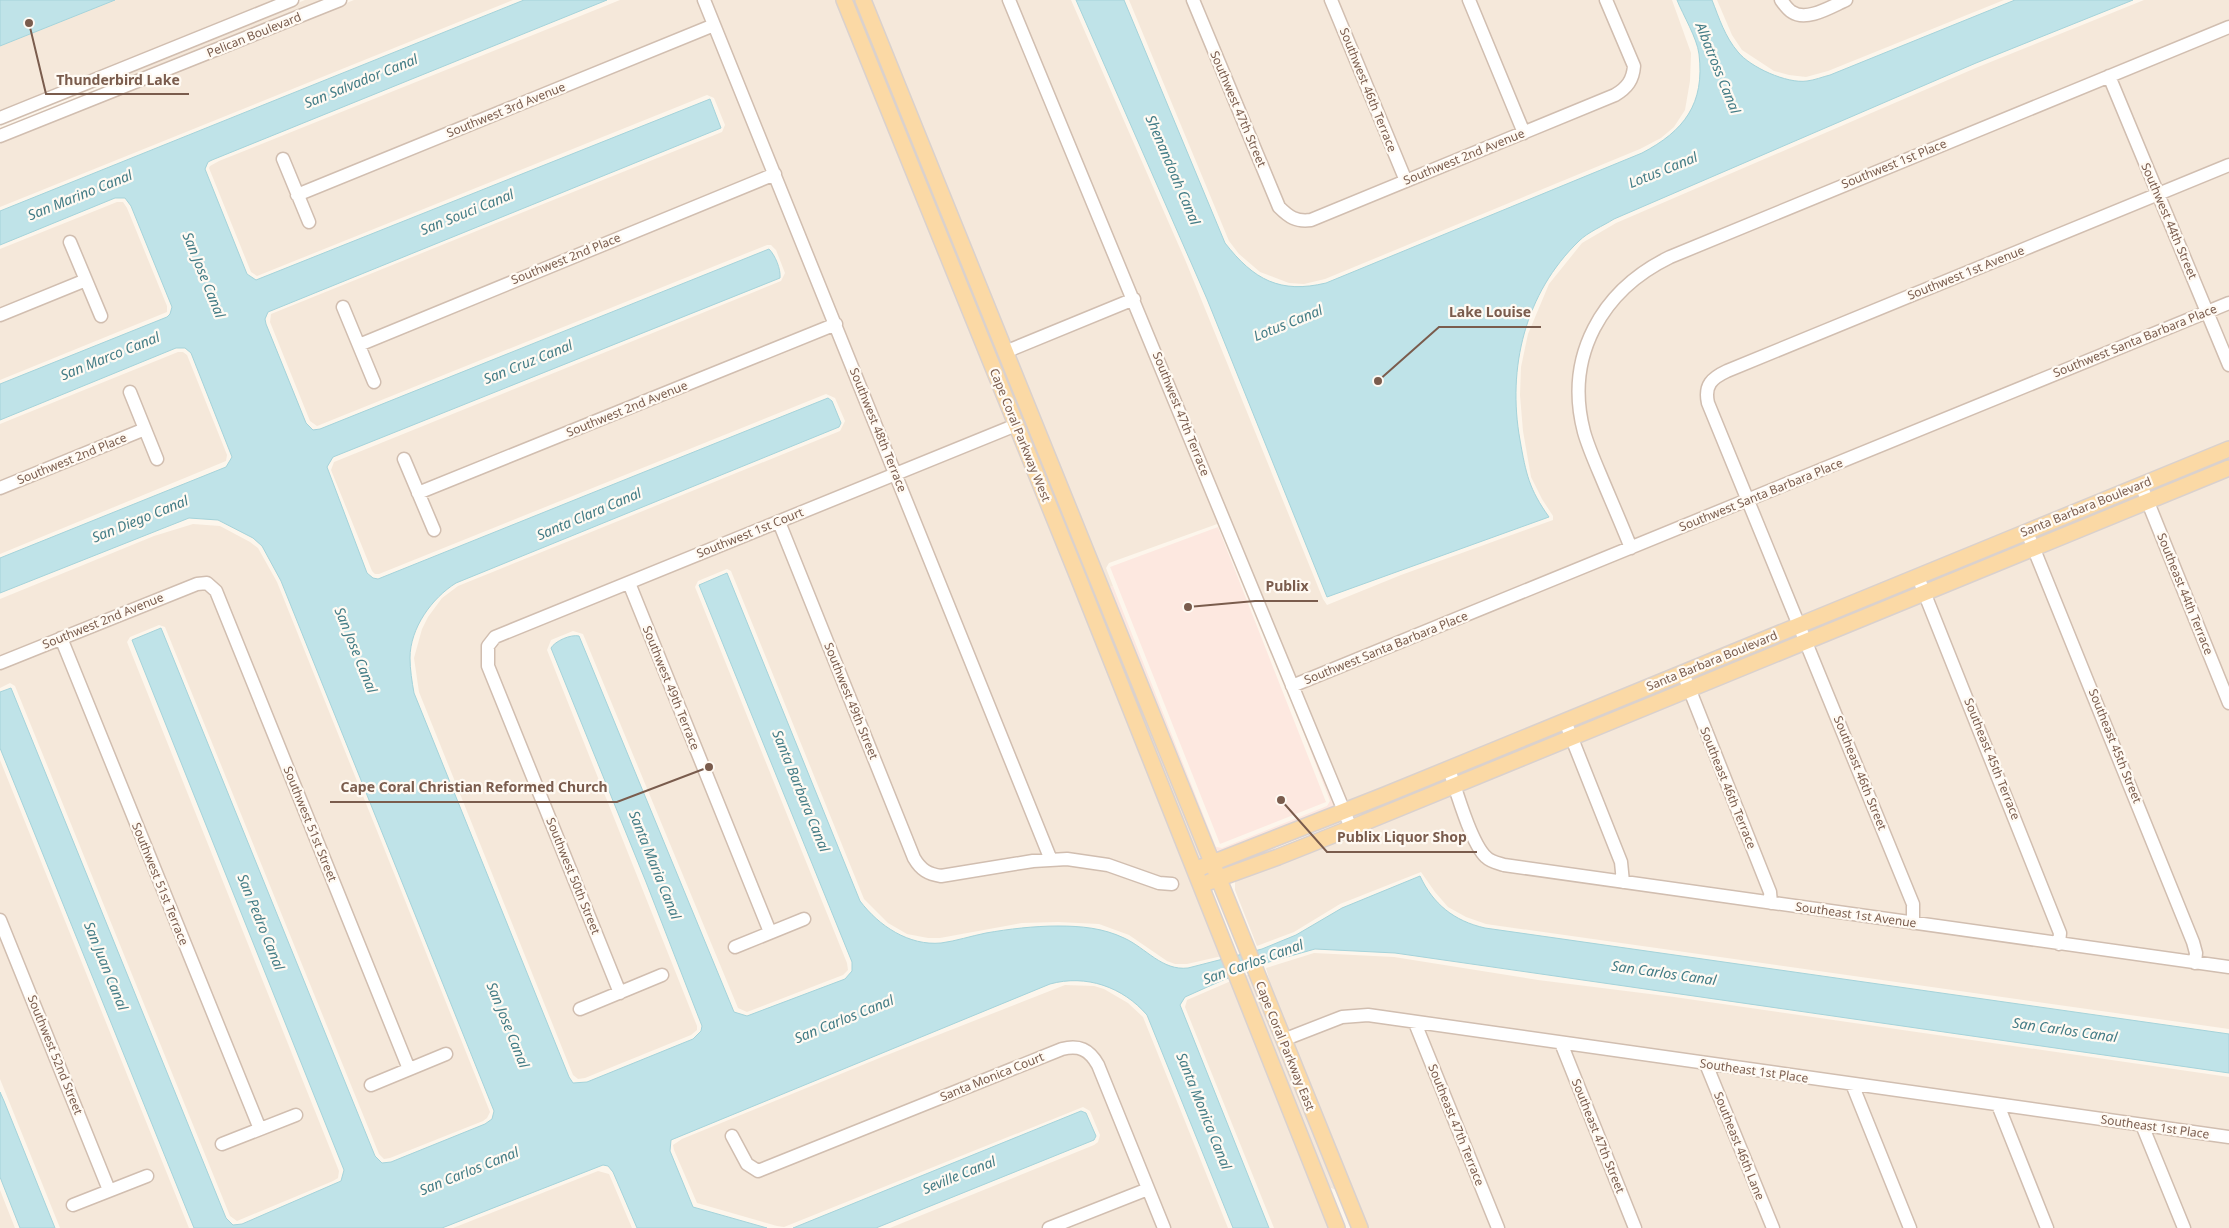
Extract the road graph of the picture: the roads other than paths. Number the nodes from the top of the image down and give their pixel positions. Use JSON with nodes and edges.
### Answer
{"nodes":[{"id":1,"x":292,"y":0,"type":"edge"},
{"id":2,"x":340,"y":0,"type":"edge"},
{"id":3,"x":704,"y":0,"type":"edge"},
{"id":4,"x":844,"y":0,"type":"edge"},
{"id":5,"x":863,"y":0,"type":"edge"},
{"id":6,"x":1010,"y":0,"type":"edge"},
{"id":7,"x":1193,"y":0,"type":"edge"},
{"id":8,"x":1331,"y":0,"type":"edge"},
{"id":9,"x":1469,"y":0,"type":"edge"},
{"id":10,"x":1606,"y":0,"type":"edge"},
{"id":11,"x":1781,"y":0,"type":"edge"},
{"id":12,"x":1846,"y":0,"type":"edge"},
{"id":13,"x":714,"y":25,"type":"junction"},
{"id":14,"x":2229,"y":27,"type":"edge"},
{"id":15,"x":112,"y":73,"type":"junction"},
{"id":16,"x":2109,"y":76,"type":"junction"},
{"id":17,"x":118,"y":89,"type":"junction"},
{"id":18,"x":0,"y":118,"type":"edge"},
{"id":19,"x":1524,"y":133,"type":"junction"},
{"id":20,"x":0,"y":136,"type":"edge"},
{"id":21,"x":283,"y":159,"type":"dead end"},
{"id":22,"x":2229,"y":165,"type":"edge"},
{"id":23,"x":775,"y":174,"type":"junction"},
{"id":24,"x":1406,"y":181,"type":"junction"},
{"id":25,"x":2158,"y":194,"type":"junction"},
{"id":26,"x":298,"y":195,"type":"junction"},
{"id":27,"x":1287,"y":216,"type":"joint"},
{"id":28,"x":308,"y":222,"type":"dead end"},
{"id":29,"x":70,"y":242,"type":"dead end"},
{"id":30,"x":946,"y":254,"type":"junction"},
{"id":31,"x":86,"y":280,"type":"junction"},
{"id":32,"x":1134,"y":300,"type":"junction"},
{"id":33,"x":2229,"y":303,"type":"edge"},
{"id":34,"x":344,"y":307,"type":"dead end"},
{"id":35,"x":2207,"y":312,"type":"junction"},
{"id":36,"x":0,"y":314,"type":"edge"},
{"id":37,"x":101,"y":316,"type":"dead end"},
{"id":38,"x":836,"y":324,"type":"junction"},
{"id":39,"x":358,"y":344,"type":"junction"},
{"id":40,"x":1005,"y":352,"type":"junction"},
{"id":41,"x":2229,"y":366,"type":"edge"},
{"id":42,"x":374,"y":382,"type":"dead end"},
{"id":43,"x":1707,"y":386,"type":"joint"},
{"id":44,"x":130,"y":392,"type":"dead end"},
{"id":45,"x":1016,"y":425,"type":"junction"},
{"id":46,"x":145,"y":429,"type":"junction"},
{"id":47,"x":2229,"y":449,"type":"edge"},
{"id":48,"x":157,"y":459,"type":"dead end"},
{"id":49,"x":404,"y":459,"type":"dead end"},
{"id":50,"x":2229,"y":468,"type":"edge"},
{"id":51,"x":896,"y":473,"type":"junction"},
{"id":52,"x":2141,"y":485,"type":"junction"},
{"id":53,"x":0,"y":488,"type":"edge"},
{"id":54,"x":418,"y":493,"type":"junction"},
{"id":55,"x":1748,"y":500,"type":"junction"},
{"id":56,"x":2147,"y":502,"type":"junction"},
{"id":57,"x":779,"y":522,"type":"junction"},
{"id":58,"x":1074,"y":523,"type":"junction"},
{"id":59,"x":434,"y":530,"type":"dead end"},
{"id":60,"x":2026,"y":532,"type":"junction"},
{"id":61,"x":1631,"y":548,"type":"junction"},
{"id":62,"x":2034,"y":548,"type":"junction"},
{"id":63,"x":1918,"y":576,"type":"junction"},
{"id":64,"x":1080,"y":582,"type":"junction"},
{"id":65,"x":207,"y":583,"type":"joint"},
{"id":66,"x":629,"y":583,"type":"junction"},
{"id":67,"x":1924,"y":593,"type":"junction"},
{"id":68,"x":1800,"y":625,"type":"junction"},
{"id":69,"x":62,"y":638,"type":"junction"},
{"id":70,"x":1806,"y":641,"type":"junction"},
{"id":71,"x":488,"y":646,"type":"joint"},
{"id":72,"x":0,"y":663,"type":"edge"},
{"id":73,"x":1683,"y":673,"type":"junction"},
{"id":74,"x":1138,"y":682,"type":"junction"},
{"id":75,"x":1292,"y":686,"type":"junction"},
{"id":76,"x":1689,"y":690,"type":"junction"},
{"id":77,"x":2229,"y":703,"type":"edge"},
{"id":78,"x":1565,"y":721,"type":"junction"},
{"id":79,"x":1571,"y":738,"type":"junction"},
{"id":80,"x":1448,"y":769,"type":"junction"},
{"id":81,"x":1454,"y":785,"type":"junction"},
{"id":82,"x":1344,"y":810,"type":"junction"},
{"id":83,"x":1352,"y":828,"type":"junction"},
{"id":84,"x":1051,"y":860,"type":"junction"},
{"id":85,"x":1211,"y":863,"type":"junction"},
{"id":86,"x":1194,"y":870,"type":"junction"},
{"id":87,"x":1239,"y":870,"type":"junction"},
{"id":88,"x":1217,"y":878,"type":"junction"},
{"id":89,"x":1623,"y":882,"type":"junction"},
{"id":90,"x":1172,"y":884,"type":"dead end"},
{"id":91,"x":1200,"y":886,"type":"junction"},
{"id":92,"x":1771,"y":903,"type":"junction"},
{"id":93,"x":804,"y":919,"type":"dead end"},
{"id":94,"x":0,"y":920,"type":"edge"},
{"id":95,"x":1913,"y":923,"type":"junction"},
{"id":96,"x":770,"y":932,"type":"junction"},
{"id":97,"x":2059,"y":944,"type":"junction"},
{"id":98,"x":734,"y":947,"type":"dead end"},
{"id":99,"x":1248,"y":947,"type":"junction"},
{"id":100,"x":2195,"y":963,"type":"junction"},
{"id":101,"x":2229,"y":967,"type":"edge"},
{"id":102,"x":662,"y":976,"type":"dead end"},
{"id":103,"x":620,"y":993,"type":"junction"},
{"id":104,"x":580,"y":1010,"type":"dead end"},
{"id":105,"x":1415,"y":1023,"type":"junction"},
{"id":106,"x":1283,"y":1040,"type":"junction"},
{"id":107,"x":1561,"y":1043,"type":"junction"},
{"id":108,"x":446,"y":1054,"type":"dead end"},
{"id":109,"x":1706,"y":1064,"type":"junction"},
{"id":110,"x":409,"y":1069,"type":"junction"},
{"id":111,"x":1852,"y":1084,"type":"junction"},
{"id":112,"x":371,"y":1085,"type":"dead end"},
{"id":113,"x":1998,"y":1105,"type":"junction"},
{"id":114,"x":296,"y":1115,"type":"dead end"},
{"id":115,"x":2142,"y":1125,"type":"junction"},
{"id":116,"x":260,"y":1129,"type":"junction"},
{"id":117,"x":732,"y":1136,"type":"dead end"},
{"id":118,"x":2229,"y":1137,"type":"edge"},
{"id":119,"x":222,"y":1144,"type":"dead end"},
{"id":120,"x":147,"y":1176,"type":"dead end"},
{"id":121,"x":1148,"y":1189,"type":"junction"},
{"id":122,"x":110,"y":1190,"type":"junction"},
{"id":123,"x":1323,"y":1192,"type":"junction"},
{"id":124,"x":73,"y":1205,"type":"dead end"},
{"id":125,"x":1049,"y":1228,"type":"edge"},
{"id":126,"x":1164,"y":1228,"type":"edge"},
{"id":127,"x":1337,"y":1228,"type":"edge"},
{"id":128,"x":1350,"y":1228,"type":"edge"},
{"id":129,"x":1360,"y":1228,"type":"edge"},
{"id":130,"x":1498,"y":1228,"type":"edge"},
{"id":131,"x":1635,"y":1228,"type":"edge"},
{"id":132,"x":1772,"y":1228,"type":"edge"},
{"id":133,"x":1910,"y":1228,"type":"edge"},
{"id":134,"x":2048,"y":1228,"type":"edge"},
{"id":135,"x":2184,"y":1228,"type":"edge"}],
"edges":[{"from":1,"to":15,"type":"street","name":"Pelican Boulevard"},
{"from":2,"to":17,"type":"street","name":"Pelican Boulevard"},
{"from":3,"to":13,"type":"street","name":"Southwest 48th Terrace"},
{"from":4,"to":30,"type":"main road","name":"Cape Coral Parkway West"},
{"from":5,"to":40,"type":"main road","name":"Cape Coral Parkway West"},
{"from":6,"to":32,"type":"street","name":"Southwest 47th Terrace"},
{"from":7,"to":27,"type":"street","name":"Southwest 47th Street"},
{"from":8,"to":24,"type":"street","name":"Southwest 46th Terrace"},
{"from":9,"to":19,"type":"street"},
{"from":10,"to":19,"type":"street","name":"Southwest 2nd Avenue"},
{"from":11,"to":12,"type":"street"},
{"from":13,"to":23,"type":"street","name":"Southwest 48th Terrace"},
{"from":13,"to":26,"type":"street","name":"Southwest 3rd Avenue"},
{"from":14,"to":16,"type":"street","name":"Southwest 1st Place"},
{"from":15,"to":17,"type":"street"},
{"from":15,"to":18,"type":"street","name":"Pelican Boulevard"},
{"from":16,"to":25,"type":"street","name":"Southwest 44th Street"},
{"from":16,"to":61,"type":"street","name":"Southwest 1st Place"},
{"from":17,"to":20,"type":"street","name":"Pelican Boulevard"},
{"from":19,"to":24,"type":"street","name":"Southwest 2nd Avenue"},
{"from":21,"to":26,"type":"street"},
{"from":22,"to":25,"type":"street","name":"Southwest 1st Avenue"},
{"from":23,"to":38,"type":"street","name":"Southwest 48th Terrace"},
{"from":23,"to":39,"type":"street","name":"Southwest 2nd Place"},
{"from":24,"to":27,"type":"street","name":"Southwest 2nd Avenue"},
{"from":25,"to":35,"type":"street","name":"Southwest 44th Street"},
{"from":25,"to":43,"type":"street","name":"Southwest 1st Avenue"},
{"from":26,"to":28,"type":"street"},
{"from":29,"to":31,"type":"street"},
{"from":30,"to":40,"type":"main road"},
{"from":30,"to":45,"type":"main road","name":"Cape Coral Parkway West"},
{"from":31,"to":36,"type":"street"},
{"from":31,"to":37,"type":"street"},
{"from":32,"to":40,"type":"street"},
{"from":32,"to":75,"type":"street","name":"Southwest 47th Terrace"},
{"from":33,"to":35,"type":"street","name":"Southwest Santa Barbara Place"},
{"from":34,"to":39,"type":"street"},
{"from":35,"to":41,"type":"street","name":"Southwest 44th Street"},
{"from":35,"to":55,"type":"street","name":"Southwest Santa Barbara Place"},
{"from":38,"to":51,"type":"street","name":"Southwest 48th Terrace"},
{"from":38,"to":54,"type":"street","name":"Southwest 2nd Avenue"},
{"from":39,"to":42,"type":"street"},
{"from":40,"to":58,"type":"main road","name":"Cape Coral Parkway West"},
{"from":43,"to":55,"type":"street","name":"Southeast 46th Street"},
{"from":44,"to":46,"type":"street"},
{"from":45,"to":51,"type":"street","name":"Southwest 1st Court"},
{"from":45,"to":58,"type":"main road"},
{"from":45,"to":64,"type":"main road","name":"Cape Coral Parkway West"},
{"from":46,"to":48,"type":"street"},
{"from":46,"to":53,"type":"street","name":"Southwest 2nd Place"},
{"from":47,"to":52,"type":"main road","name":"Santa Barbara Boulevard"},
{"from":49,"to":54,"type":"street"},
{"from":50,"to":56,"type":"main road","name":"Santa Barbara Boulevard"},
{"from":51,"to":57,"type":"street","name":"Southwest 1st Court"},
{"from":51,"to":84,"type":"street","name":"Southwest 48th Terrace"},
{"from":52,"to":56,"type":"street","name":"Southeast 44th Terrace"},
{"from":52,"to":60,"type":"main road","name":"Santa Barbara Boulevard"},
{"from":54,"to":59,"type":"street"},
{"from":55,"to":61,"type":"street","name":"Southwest Santa Barbara Place"},
{"from":55,"to":68,"type":"street","name":"Southeast 46th Street"},
{"from":56,"to":62,"type":"main road","name":"Santa Barbara Boulevard"},
{"from":56,"to":77,"type":"street","name":"Southeast 44th Terrace"},
{"from":57,"to":66,"type":"street","name":"Southwest 1st Court"},
{"from":57,"to":84,"type":"street","name":"Southwest 49th Street"},
{"from":58,"to":74,"type":"main road","name":"Cape Coral Parkway West"},
{"from":60,"to":62,"type":"street","name":"Southeast 45th Street"},
{"from":60,"to":63,"type":"main road","name":"Santa Barbara Boulevard"},
{"from":61,"to":75,"type":"street","name":"Southwest Santa Barbara Place"},
{"from":62,"to":67,"type":"main road","name":"Santa Barbara Boulevard"},
{"from":62,"to":100,"type":"street","name":"Southeast 45th Street"},
{"from":63,"to":67,"type":"street","name":"Southeast 45th Terrace"},
{"from":63,"to":68,"type":"main road","name":"Santa Barbara Boulevard"},
{"from":64,"to":74,"type":"main road"},
{"from":64,"to":86,"type":"main road","name":"Cape Coral Parkway West"},
{"from":65,"to":69,"type":"street","name":"Southwest 2nd Avenue"},
{"from":65,"to":110,"type":"street","name":"Southwest 51st Street"},
{"from":66,"to":71,"type":"street","name":"Southwest 1st Court"},
{"from":66,"to":96,"type":"street","name":"Southwest 49th Terrace"},
{"from":67,"to":70,"type":"main road","name":"Santa Barbara Boulevard"},
{"from":67,"to":97,"type":"street","name":"Southeast 45th Terrace"},
{"from":68,"to":70,"type":"street","name":"Southeast 46th Street"},
{"from":68,"to":73,"type":"main road","name":"Santa Barbara Boulevard"},
{"from":69,"to":72,"type":"street","name":"Southwest 2nd Avenue"},
{"from":69,"to":116,"type":"street","name":"Southwest 51st Terrace"},
{"from":70,"to":76,"type":"main road","name":"Santa Barbara Boulevard"},
{"from":70,"to":95,"type":"street","name":"Southeast 46th Street"},
{"from":71,"to":103,"type":"street","name":"Southwest 50th Street"},
{"from":73,"to":76,"type":"street","name":"Southeast 46th Terrace"},
{"from":73,"to":78,"type":"main road","name":"Santa Barbara Boulevard"},
{"from":74,"to":85,"type":"main road","name":"Cape Coral Parkway West"},
{"from":75,"to":82,"type":"street","name":"Southwest 47th Terrace"},
{"from":76,"to":79,"type":"main road","name":"Santa Barbara Boulevard"},
{"from":76,"to":92,"type":"street","name":"Southeast 46th Terrace"},
{"from":78,"to":79,"type":"street"},
{"from":78,"to":80,"type":"main road","name":"Santa Barbara Boulevard"},
{"from":79,"to":81,"type":"main road","name":"Santa Barbara Boulevard"},
{"from":79,"to":89,"type":"street"},
{"from":80,"to":81,"type":"street"},
{"from":80,"to":82,"type":"main road","name":"Santa Barbara Boulevard"},
{"from":81,"to":83,"type":"main road","name":"Santa Barbara Boulevard"},
{"from":81,"to":89,"type":"street","name":"Southeast 1st Avenue"},
{"from":82,"to":83,"type":"street","name":"Southwest 47th Terrace"},
{"from":82,"to":85,"type":"main road","name":"Santa Barbara Boulevard"},
{"from":83,"to":87,"type":"main road","name":"Santa Barbara Boulevard"},
{"from":84,"to":90,"type":"street"},
{"from":85,"to":86,"type":"main road","name":"Santa Barbara Boulevard"},
{"from":85,"to":88,"type":"main road"},
{"from":86,"to":91,"type":"main road","name":"Cape Coral Parkway East"},
{"from":87,"to":88,"type":"main road","name":"Santa Barbara Boulevard"},
{"from":87,"to":99,"type":"main road"},
{"from":88,"to":91,"type":"main road","name":"Santa Barbara Boulevard"},
{"from":88,"to":99,"type":"main road"},
{"from":89,"to":92,"type":"street","name":"Southeast 1st Avenue"},
{"from":91,"to":123,"type":"main road","name":"Cape Coral Parkway East"},
{"from":92,"to":95,"type":"street","name":"Southeast 1st Avenue"},
{"from":93,"to":96,"type":"street"},
{"from":94,"to":122,"type":"street","name":"Southwest 52nd Street"},
{"from":95,"to":97,"type":"street","name":"Southeast 1st Avenue"},
{"from":96,"to":98,"type":"street"},
{"from":97,"to":100,"type":"street","name":"Southeast 1st Avenue"},
{"from":99,"to":106,"type":"main road","name":"Cape Coral Parkway East"},
{"from":100,"to":101,"type":"street","name":"Southeast 1st Avenue"},
{"from":102,"to":103,"type":"street"},
{"from":103,"to":104,"type":"street"},
{"from":105,"to":106,"type":"street","name":"Southeast 1st Place"},
{"from":105,"to":107,"type":"street","name":"Southeast 1st Place"},
{"from":105,"to":130,"type":"street","name":"Southeast 47th Terrace"},
{"from":106,"to":129,"type":"main road","name":"Cape Coral Parkway East"},
{"from":107,"to":109,"type":"street","name":"Southeast 1st Place"},
{"from":107,"to":131,"type":"street","name":"Southeast 47th Street"},
{"from":108,"to":110,"type":"street"},
{"from":109,"to":111,"type":"street","name":"Southeast 1st Place"},
{"from":109,"to":132,"type":"street","name":"Southeast 46th Lane"},
{"from":110,"to":112,"type":"street"},
{"from":111,"to":113,"type":"street","name":"Southeast 1st Place"},
{"from":111,"to":133,"type":"street"},
{"from":113,"to":115,"type":"street","name":"Southeast 1st Place"},
{"from":113,"to":134,"type":"street"},
{"from":114,"to":116,"type":"street"},
{"from":115,"to":118,"type":"street","name":"Southeast 1st Place"},
{"from":115,"to":135,"type":"street"},
{"from":116,"to":119,"type":"street"},
{"from":117,"to":121,"type":"street","name":"Santa Monica Court"},
{"from":120,"to":122,"type":"street"},
{"from":121,"to":125,"type":"street"},
{"from":121,"to":126,"type":"street","name":"Santa Monica Court"},
{"from":122,"to":124,"type":"street"},
{"from":123,"to":127,"type":"main road","name":"Cape Coral Parkway East"},
{"from":123,"to":128,"type":"main road"}]}
